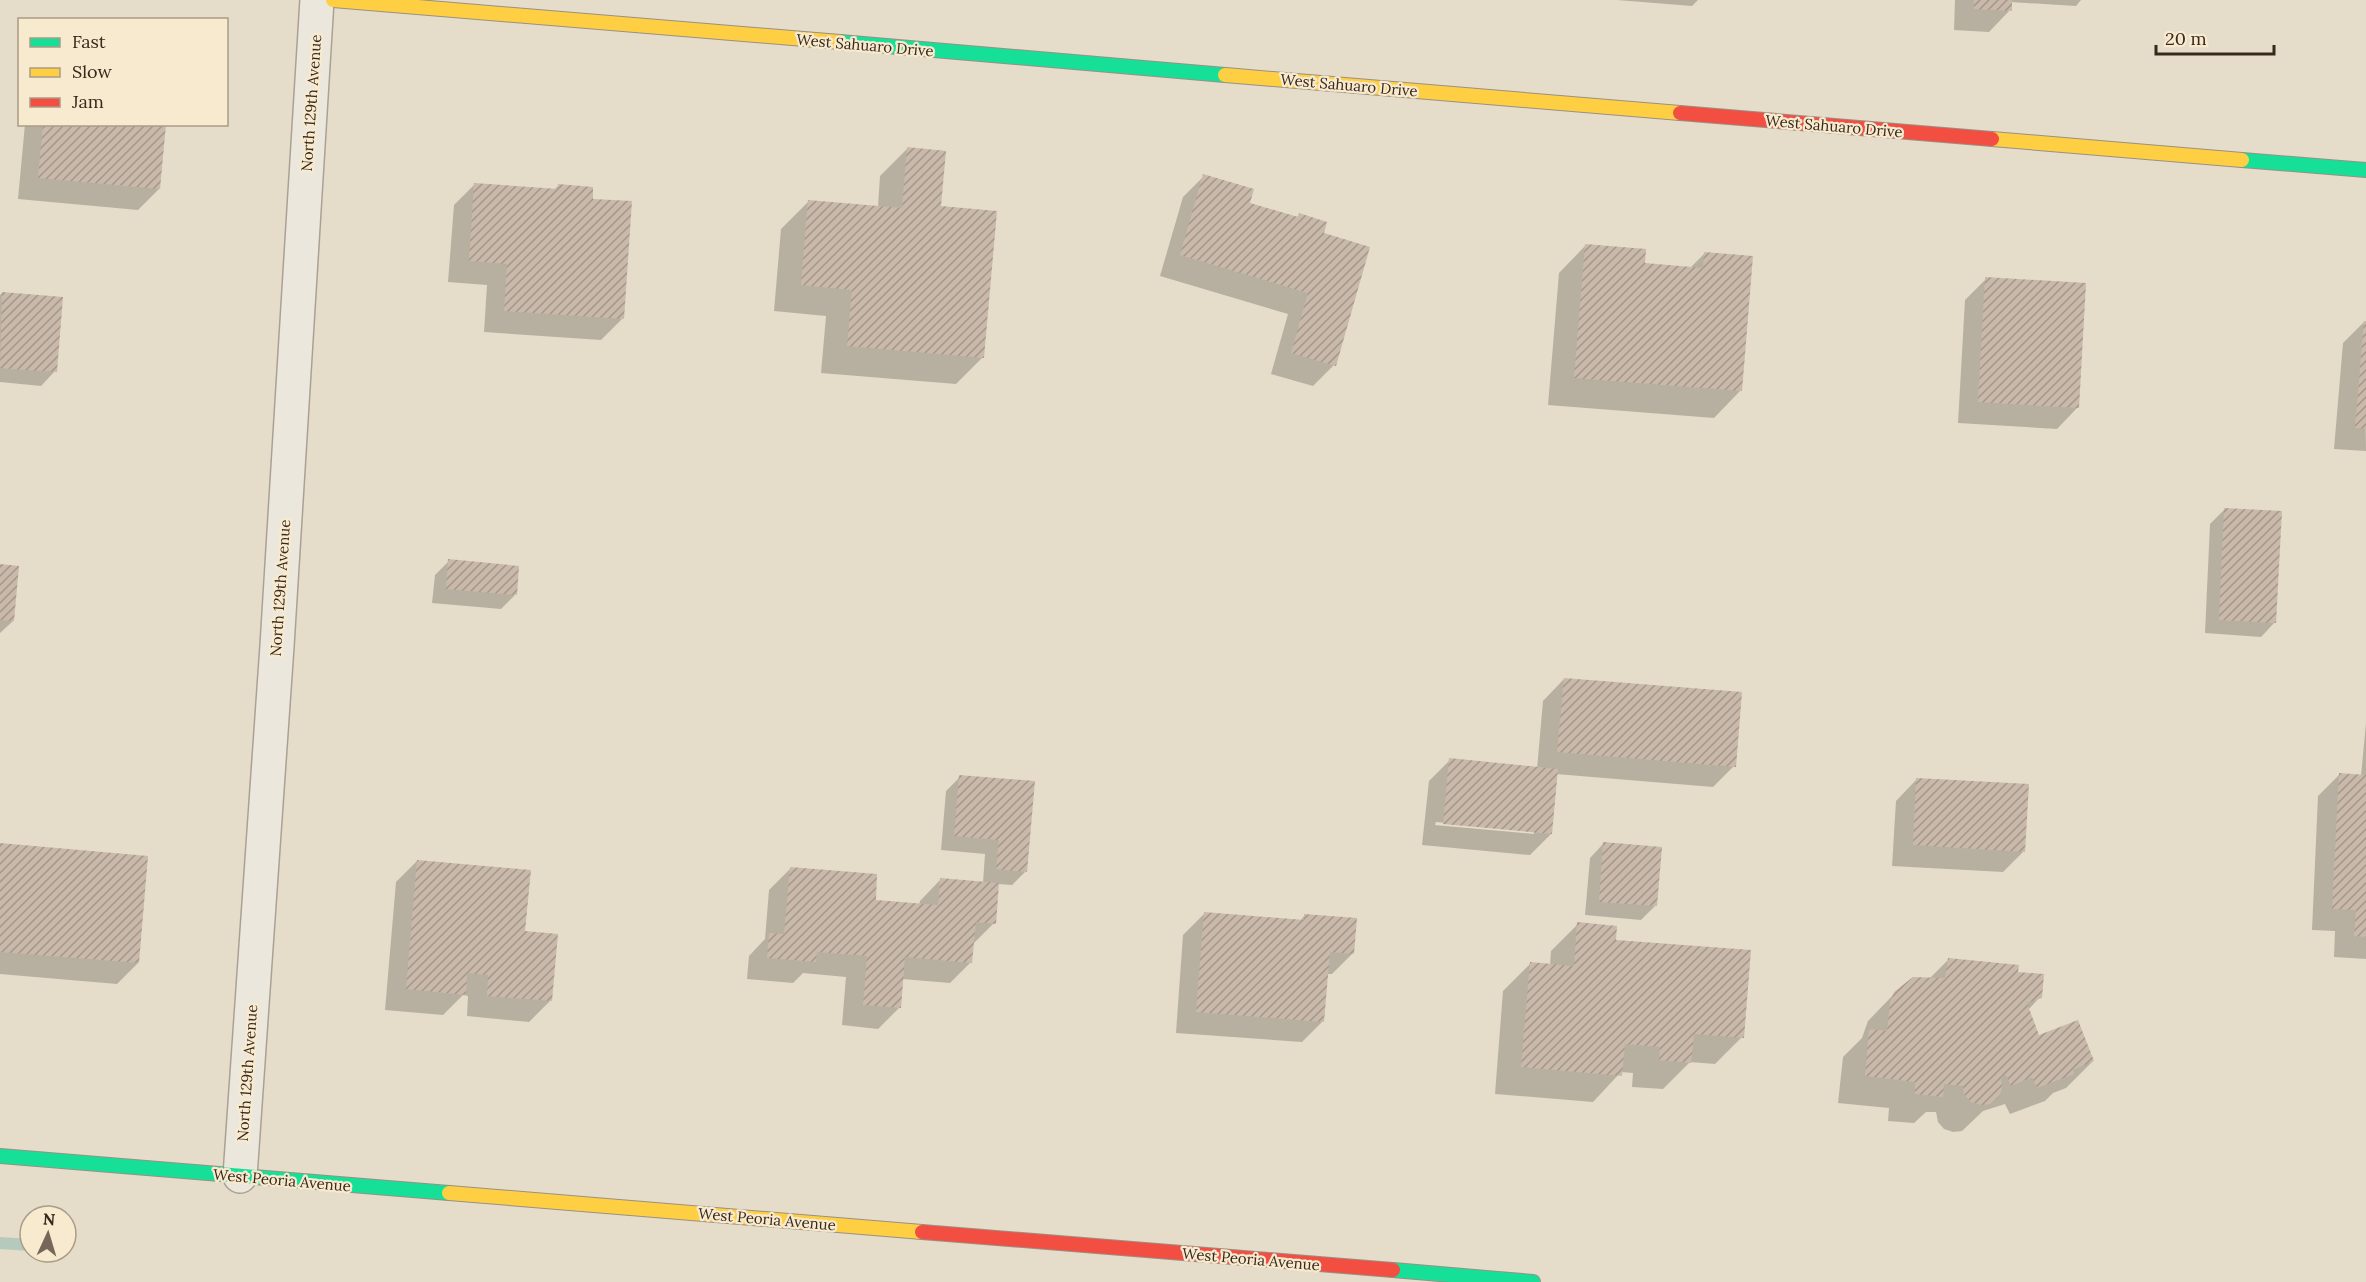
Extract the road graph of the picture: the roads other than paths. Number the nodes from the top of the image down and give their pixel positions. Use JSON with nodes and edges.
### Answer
{"nodes":[{"id":1,"x":317,"y":0,"type":"edge"},
{"id":2,"x":333,"y":0,"type":"edge"},
{"id":3,"x":2366,"y":170,"type":"edge"},
{"id":4,"x":0,"y":1156,"type":"edge"},
{"id":5,"x":240,"y":1176,"type":"junction"},
{"id":6,"x":1533,"y":1282,"type":"edge"}],
"edges":[{"from":1,"to":5,"type":"street","name":"North 129th Avenue"},
{"from":2,"to":3,"type":"street","name":"West Sahuaro Drive"},
{"from":4,"to":5,"type":"street","name":"West Peoria Avenue"},
{"from":5,"to":6,"type":"street","name":"West Peoria Avenue"}]}
